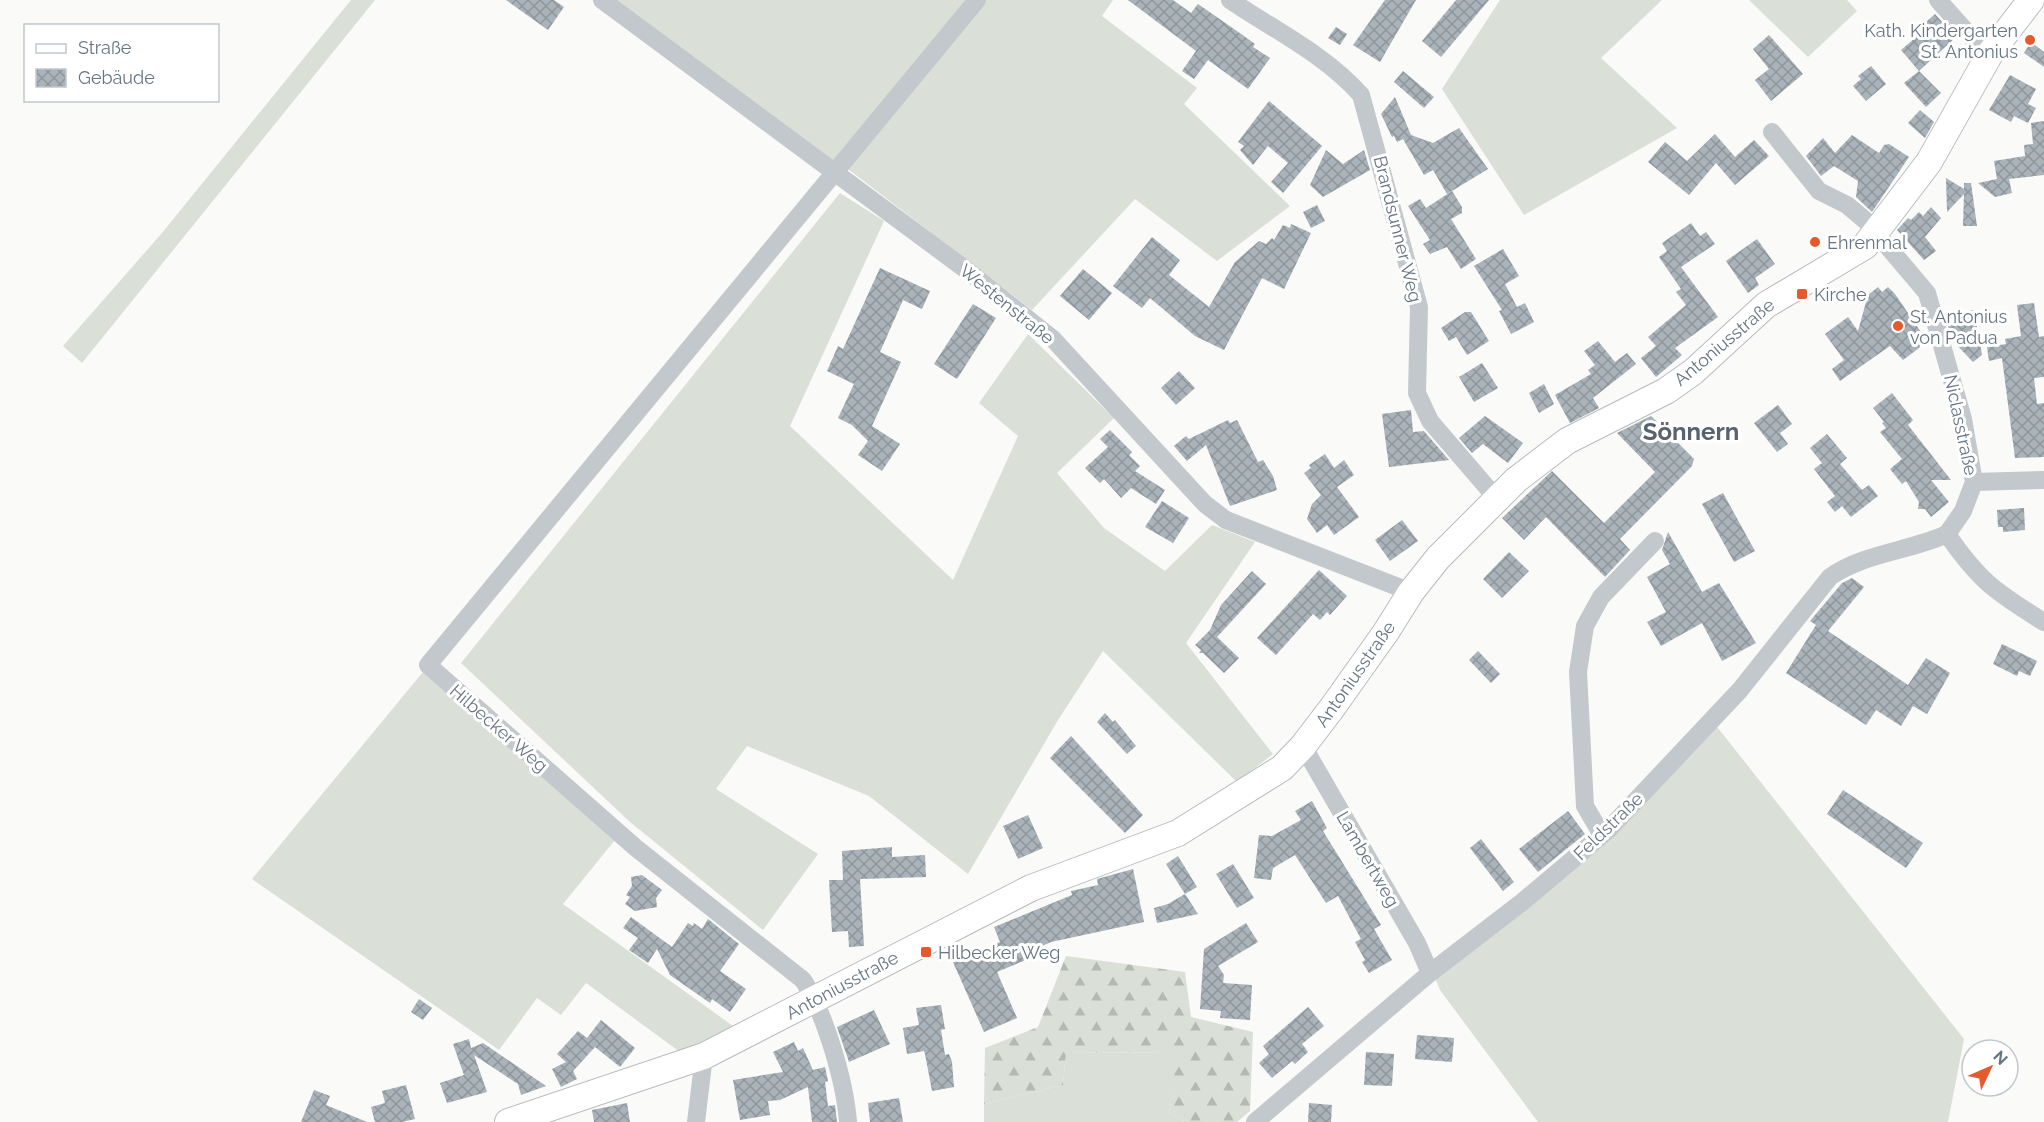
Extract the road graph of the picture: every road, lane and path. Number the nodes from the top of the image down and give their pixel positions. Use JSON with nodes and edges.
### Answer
{"nodes":[{"id":1,"x":602,"y":0,"type":"edge"},
{"id":2,"x":977,"y":0,"type":"edge"},
{"id":3,"x":1230,"y":0,"type":"edge"},
{"id":4,"x":1938,"y":0,"type":"edge"},
{"id":5,"x":2031,"y":0,"type":"edge"},
{"id":6,"x":1991,"y":52,"type":"junction"},
{"id":7,"x":1772,"y":132,"type":"dead end"},
{"id":8,"x":834,"y":171,"type":"junction"},
{"id":9,"x":1877,"y":234,"type":"junction"},
{"id":10,"x":2044,"y":480,"type":"edge"},
{"id":11,"x":1974,"y":482,"type":"junction"},
{"id":12,"x":1497,"y":499,"type":"junction"},
{"id":13,"x":1947,"y":534,"type":"junction"},
{"id":14,"x":1655,"y":541,"type":"dead end"},
{"id":15,"x":1411,"y":592,"type":"junction"},
{"id":16,"x":2044,"y":622,"type":"edge"},
{"id":17,"x":1303,"y":746,"type":"junction"},
{"id":18,"x":1602,"y":835,"type":"junction"},
{"id":19,"x":1431,"y":973,"type":"junction"},
{"id":20,"x":816,"y":1000,"type":"junction"},
{"id":21,"x":704,"y":1056,"type":"junction"},
{"id":22,"x":508,"y":1122,"type":"edge"},
{"id":23,"x":696,"y":1122,"type":"edge"},
{"id":24,"x":848,"y":1122,"type":"edge"},
{"id":25,"x":1256,"y":1122,"type":"edge"}],
"edges":[{"from":1,"to":8,"type":"street","name":"Westenstraße"},
{"from":2,"to":8,"type":"street"},
{"from":3,"to":12,"type":"street","name":"Brandsunner Weg"},
{"from":4,"to":6,"type":"street"},
{"from":5,"to":6,"type":"street","name":"Antoniusstraße"},
{"from":6,"to":9,"type":"street","name":"Antoniusstraße"},
{"from":7,"to":9,"type":"street","name":"Niclasstraße"},
{"from":8,"to":15,"type":"street","name":"Westenstraße"},
{"from":8,"to":20,"type":"street","name":"Hilbecker Weg"},
{"from":9,"to":11,"type":"street","name":"Niclasstraße"},
{"from":9,"to":12,"type":"street","name":"Antoniusstraße"},
{"from":10,"to":11,"type":"street"},
{"from":11,"to":13,"type":"street","name":"Niclasstraße"},
{"from":12,"to":15,"type":"street","name":"Antoniusstraße"},
{"from":13,"to":16,"type":"street"},
{"from":13,"to":18,"type":"street","name":"Feldstraße"},
{"from":14,"to":18,"type":"street"},
{"from":15,"to":17,"type":"street","name":"Antoniusstraße"},
{"from":17,"to":19,"type":"street","name":"Lambertweg"},
{"from":17,"to":20,"type":"street","name":"Antoniusstraße"},
{"from":18,"to":19,"type":"street","name":"Feldstraße"},
{"from":19,"to":25,"type":"street","name":"Feldstraße"},
{"from":20,"to":21,"type":"street","name":"Antoniusstraße"},
{"from":20,"to":24,"type":"street"},
{"from":21,"to":22,"type":"street","name":"Antoniusstraße"},
{"from":21,"to":23,"type":"street"}]}
